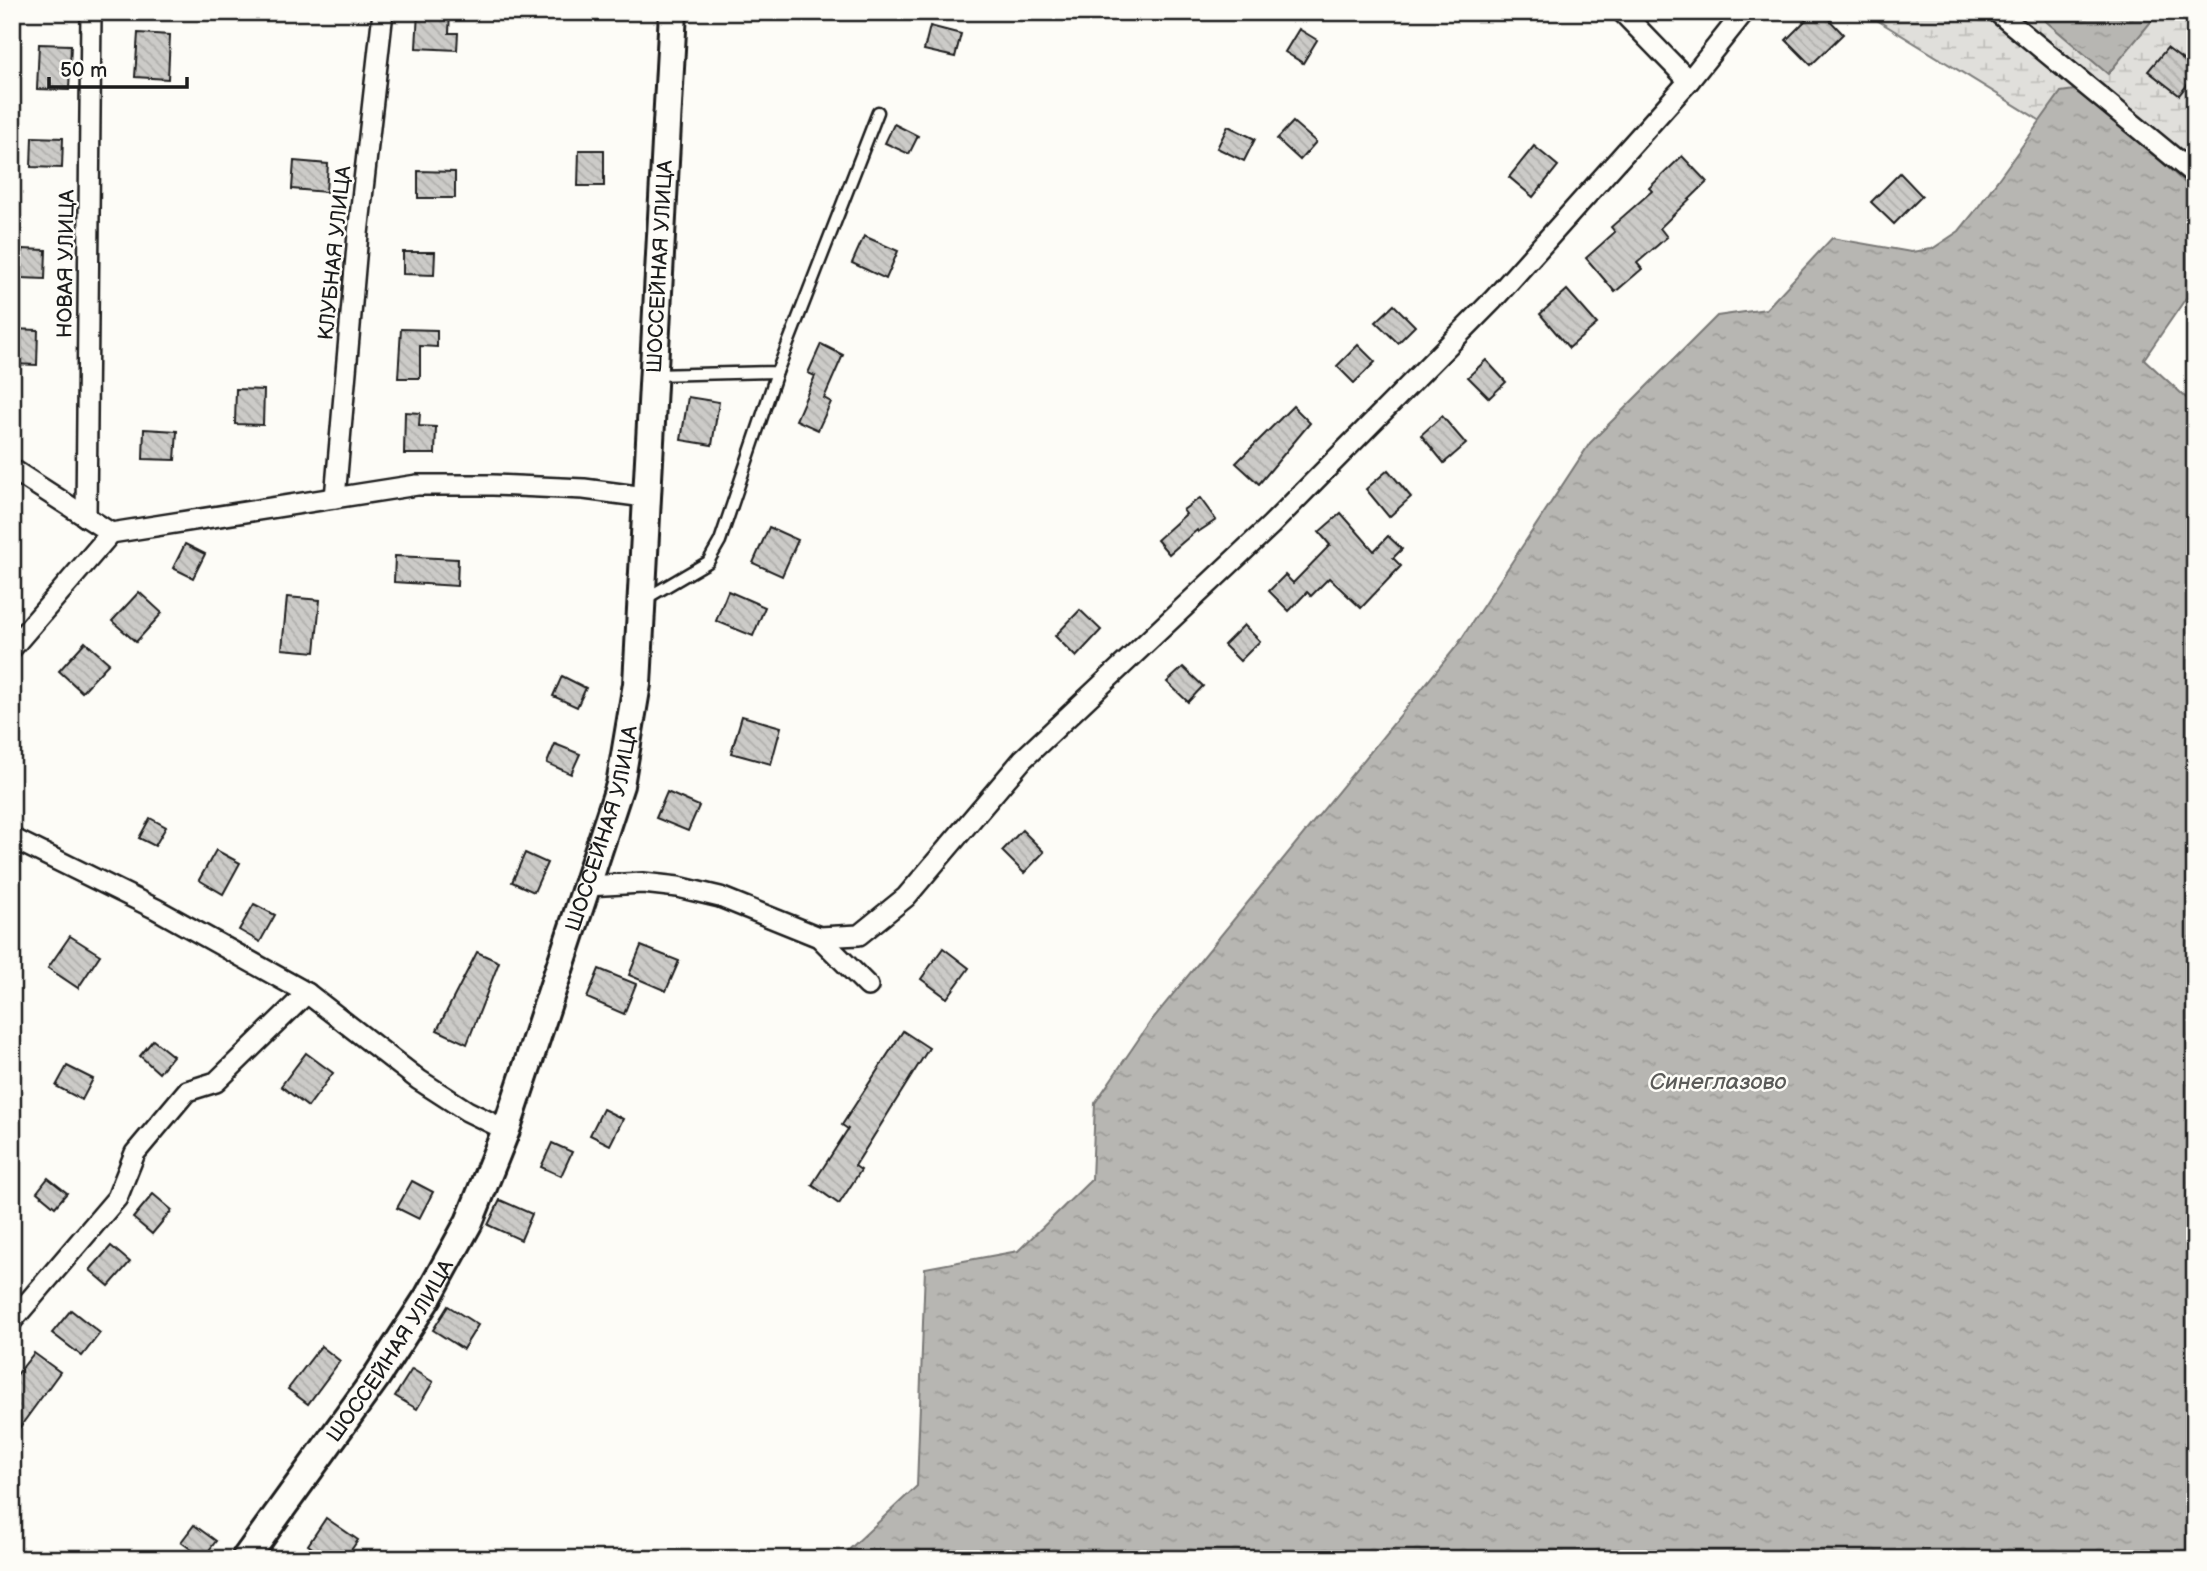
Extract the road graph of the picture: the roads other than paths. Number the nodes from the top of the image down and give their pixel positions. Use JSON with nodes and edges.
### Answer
{"nodes":[{"id":1,"x":91,"y":12,"type":"edge"},
{"id":2,"x":383,"y":12,"type":"edge"},
{"id":3,"x":673,"y":12,"type":"edge"},
{"id":4,"x":1622,"y":12,"type":"edge"},
{"id":5,"x":1744,"y":12,"type":"edge"},
{"id":6,"x":1997,"y":12,"type":"edge"},
{"id":7,"x":1689,"y":81,"type":"junction"},
{"id":8,"x":878,"y":112,"type":"dead end"},
{"id":9,"x":2195,"y":175,"type":"edge"},
{"id":10,"x":777,"y":372,"type":"junction"},
{"id":11,"x":653,"y":375,"type":"junction"},
{"id":12,"x":12,"y":469,"type":"edge"},
{"id":13,"x":645,"y":497,"type":"junction"},
{"id":14,"x":335,"y":498,"type":"junction"},
{"id":15,"x":86,"y":517,"type":"junction"},
{"id":16,"x":111,"y":533,"type":"junction"},
{"id":17,"x":643,"y":600,"type":"junction"},
{"id":18,"x":12,"y":648,"type":"edge"},
{"id":19,"x":12,"y":838,"type":"edge"},
{"id":20,"x":586,"y":886,"type":"junction"},
{"id":21,"x":818,"y":937,"type":"junction"},
{"id":22,"x":868,"y":986,"type":"dead end"},
{"id":23,"x":307,"y":993,"type":"junction"},
{"id":24,"x":506,"y":1130,"type":"junction"},
{"id":25,"x":12,"y":1321,"type":"edge"},
{"id":26,"x":245,"y":1559,"type":"edge"}],
"edges":[{"from":1,"to":15,"type":"street","name":"НОВАЯ УЛИЦА"},
{"from":2,"to":14,"type":"street","name":"КЛУБНАЯ УЛИЦА"},
{"from":3,"to":11,"type":"street","name":"ШОССЕЙНАЯ УЛИЦА"},
{"from":4,"to":7,"type":"street"},
{"from":5,"to":7,"type":"street"},
{"from":6,"to":9,"type":"street"},
{"from":7,"to":21,"type":"street"},
{"from":8,"to":10,"type":"lane"},
{"from":10,"to":11,"type":"lane"},
{"from":10,"to":17,"type":"lane"},
{"from":11,"to":13,"type":"street","name":"ШОССЕЙНАЯ УЛИЦА"},
{"from":12,"to":15,"type":"street"},
{"from":13,"to":14,"type":"street"},
{"from":13,"to":17,"type":"street","name":"ШОССЕЙНАЯ УЛИЦА"},
{"from":14,"to":16,"type":"street"},
{"from":15,"to":16,"type":"street"},
{"from":16,"to":18,"type":"street"},
{"from":17,"to":20,"type":"street","name":"ШОССЕЙНАЯ УЛИЦА"},
{"from":19,"to":23,"type":"street"},
{"from":20,"to":21,"type":"street"},
{"from":20,"to":24,"type":"street","name":"ШОССЕЙНАЯ УЛИЦА"},
{"from":21,"to":22,"type":"street"},
{"from":23,"to":24,"type":"street"},
{"from":23,"to":25,"type":"street"},
{"from":24,"to":26,"type":"street","name":"ШОССЕЙНАЯ УЛИЦА"}]}
